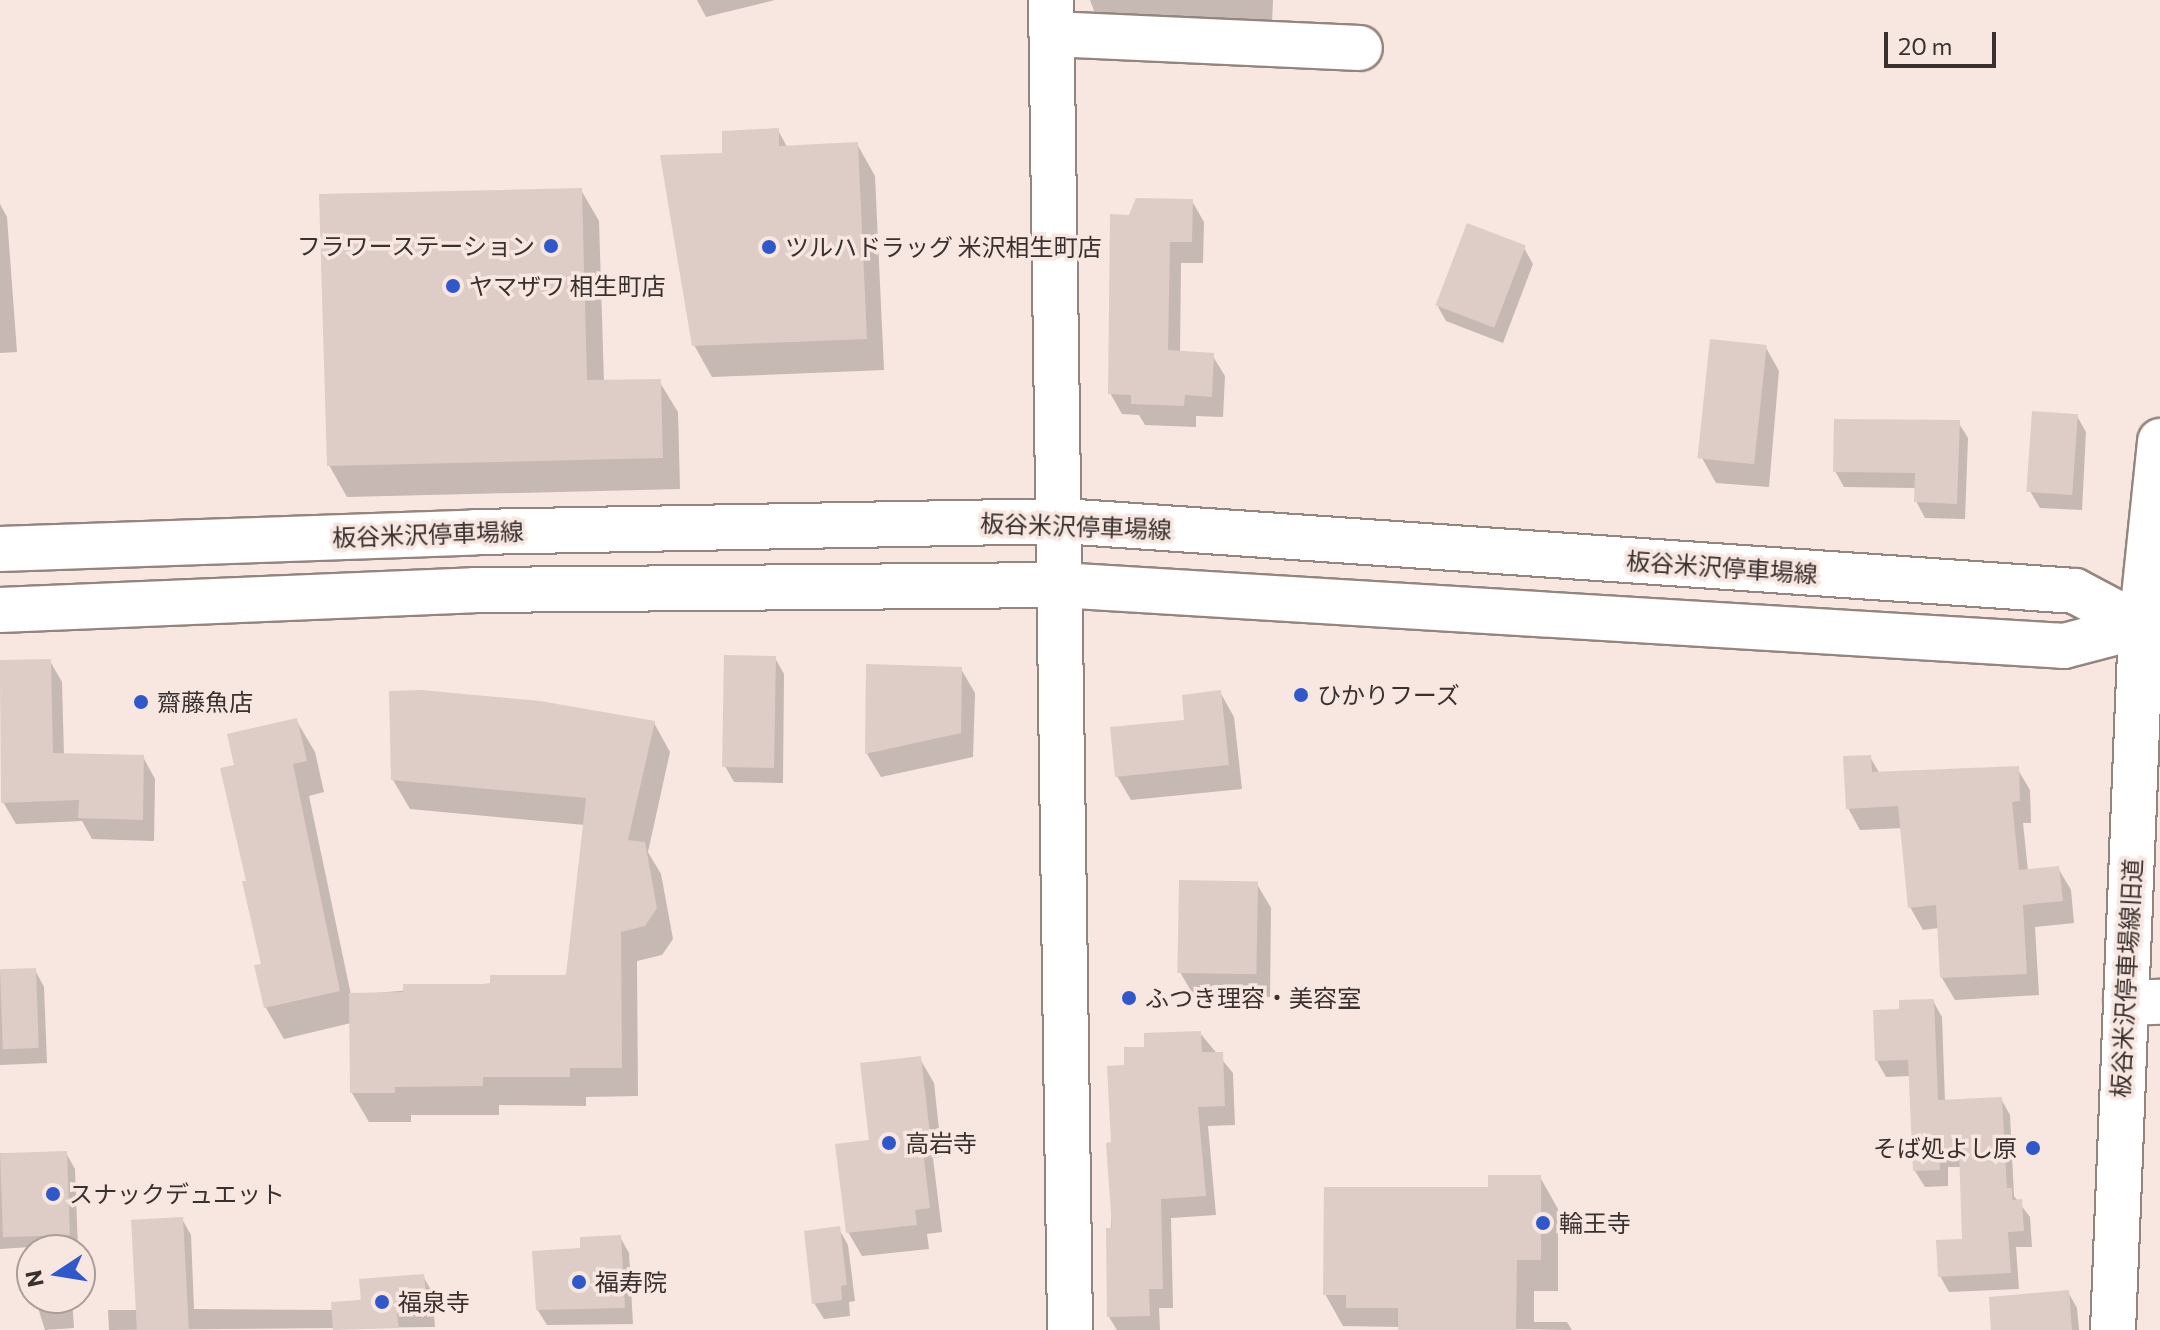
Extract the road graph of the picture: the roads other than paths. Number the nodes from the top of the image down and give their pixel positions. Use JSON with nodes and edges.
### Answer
{"nodes":[{"id":1,"x":1052,"y":17,"type":"edge"},
{"id":2,"x":1360,"y":48,"type":"dead end"},
{"id":3,"x":2160,"y":441,"type":"edge"},
{"id":4,"x":1062,"y":521,"type":"junction"},
{"id":5,"x":0,"y":549,"type":"edge"},
{"id":6,"x":1059,"y":585,"type":"junction"},
{"id":7,"x":0,"y":610,"type":"edge"},
{"id":8,"x":2141,"y":626,"type":"junction"},
{"id":9,"x":2143,"y":1002,"type":"edge"},
{"id":10,"x":1070,"y":1330,"type":"edge"},
{"id":11,"x":2113,"y":1330,"type":"edge"}],
"edges":[{"from":1,"to":2,"type":"main road"},
{"from":1,"to":4,"type":"main road"},
{"from":3,"to":8,"type":"main road"},
{"from":4,"to":5,"type":"main road","name":"板谷米沢停車場線"},
{"from":4,"to":6,"type":"main road"},
{"from":4,"to":8,"type":"main road","name":"板谷米沢停車場線"},
{"from":6,"to":7,"type":"main road"},
{"from":6,"to":8,"type":"main road"},
{"from":6,"to":10,"type":"main road"},
{"from":8,"to":9,"type":"main road","name":"板谷米沢停車場線旧道"},
{"from":9,"to":11,"type":"main road","name":"板谷米沢停車場線旧道"}]}
